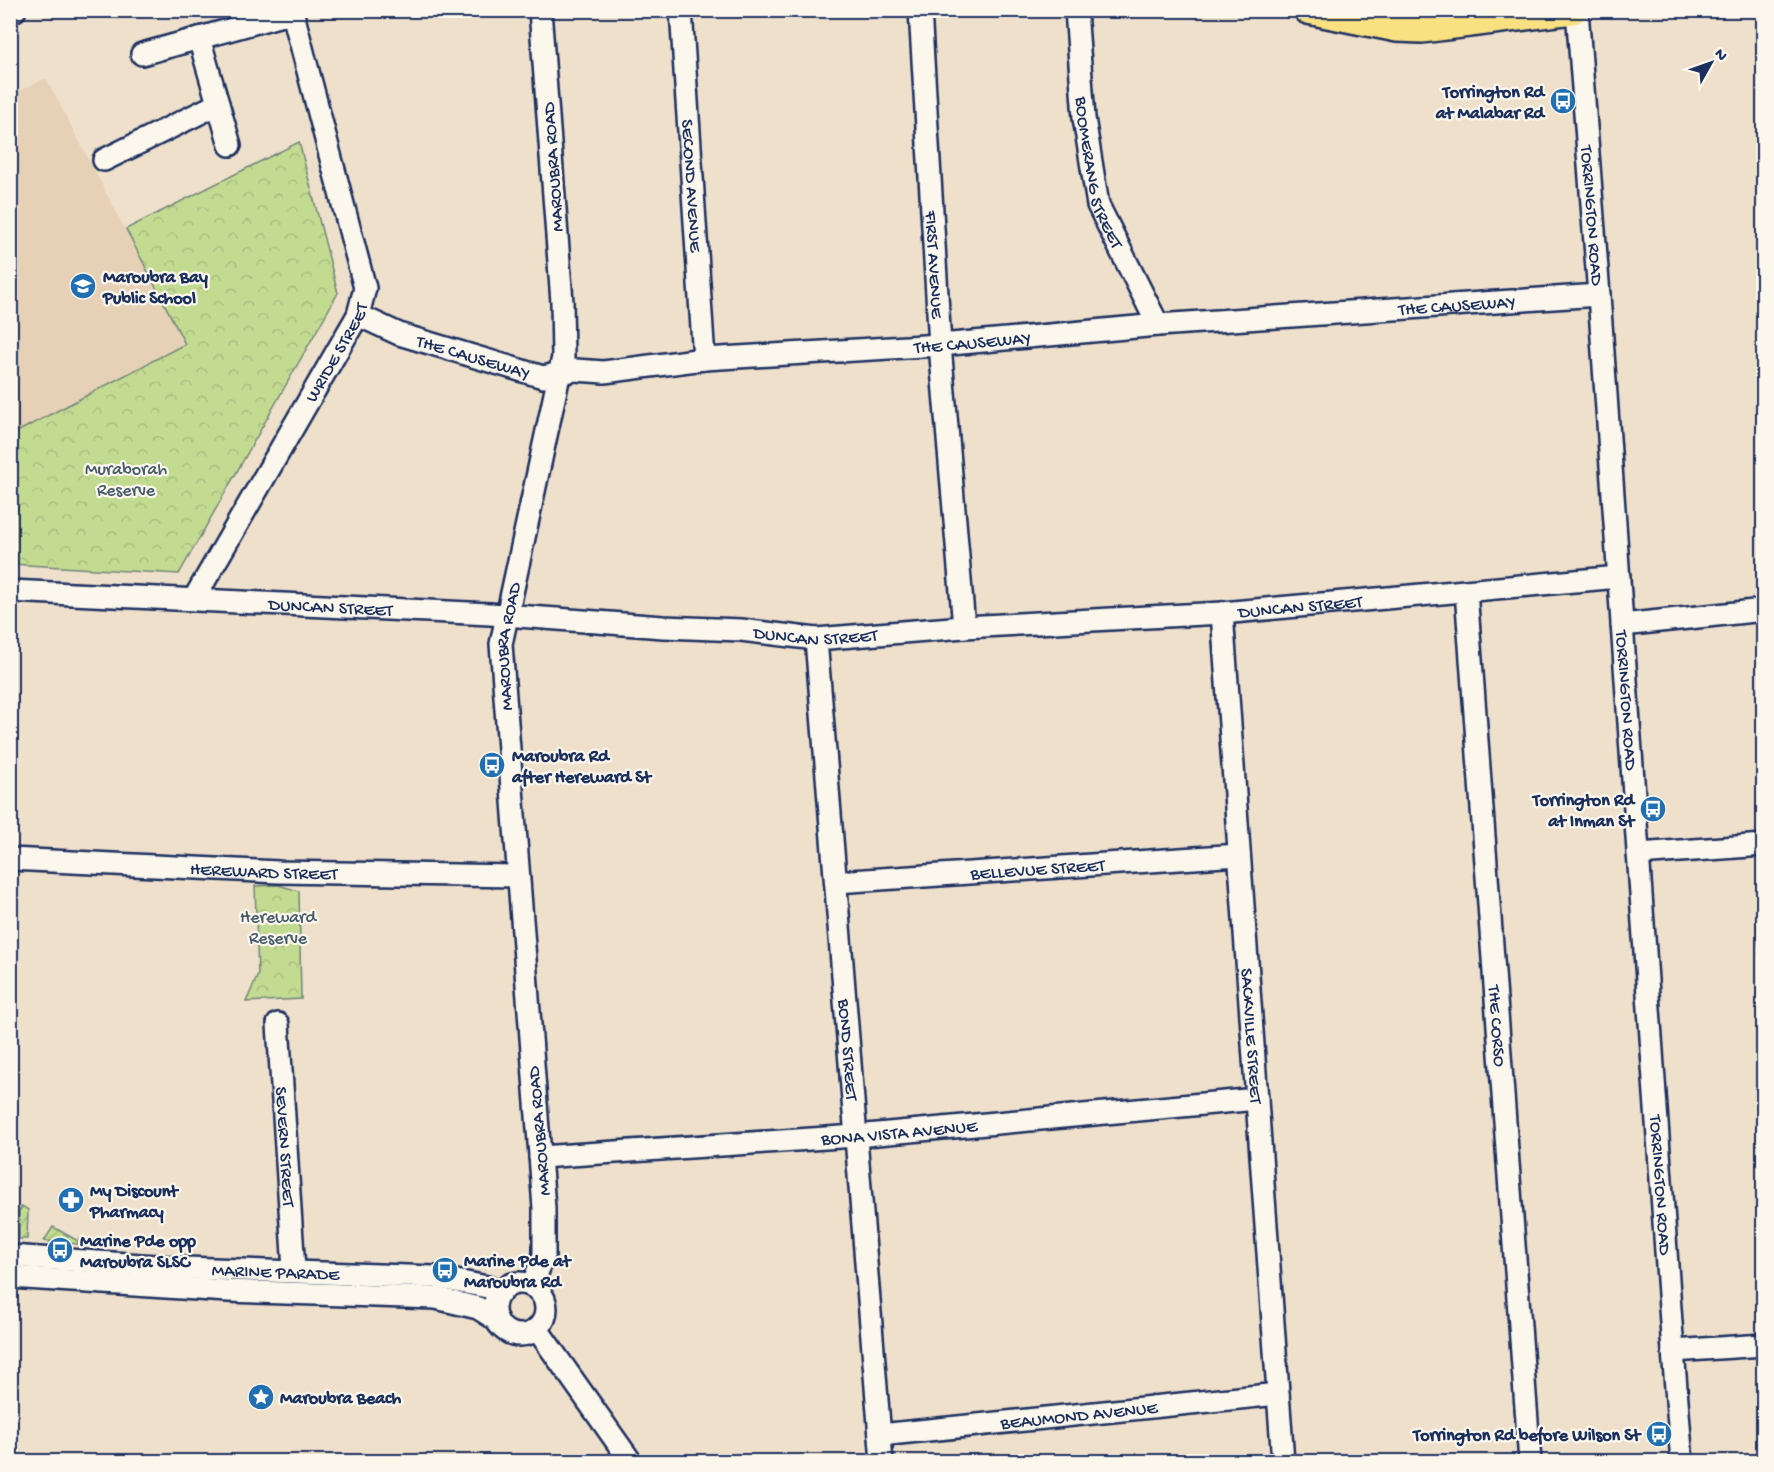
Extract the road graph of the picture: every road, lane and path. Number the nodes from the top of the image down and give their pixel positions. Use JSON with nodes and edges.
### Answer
{"nodes":[{"id":1,"x":15,"y":10,"type":"edge"},
{"id":2,"x":540,"y":10,"type":"edge"},
{"id":3,"x":681,"y":10,"type":"edge"},
{"id":4,"x":920,"y":10,"type":"edge"},
{"id":5,"x":1076,"y":10,"type":"edge"},
{"id":6,"x":1308,"y":10,"type":"edge"},
{"id":7,"x":1575,"y":10,"type":"edge"},
{"id":8,"x":292,"y":11,"type":"edge"},
{"id":9,"x":10,"y":13,"type":"edge"},
{"id":10,"x":1357,"y":16,"type":"edge"},
{"id":11,"x":199,"y":38,"type":"junction"},
{"id":12,"x":142,"y":54,"type":"dead end"},
{"id":13,"x":218,"y":104,"type":"junction"},
{"id":14,"x":230,"y":145,"type":"dead end"},
{"id":15,"x":104,"y":160,"type":"dead end"},
{"id":16,"x":1599,"y":296,"type":"junction"},
{"id":17,"x":358,"y":315,"type":"junction"},
{"id":18,"x":1158,"y":325,"type":"junction"},
{"id":19,"x":940,"y":345,"type":"junction"},
{"id":20,"x":704,"y":359,"type":"junction"},
{"id":21,"x":560,"y":374,"type":"junction"},
{"id":22,"x":1619,"y":577,"type":"junction"},
{"id":23,"x":10,"y":591,"type":"edge"},
{"id":24,"x":1466,"y":591,"type":"junction"},
{"id":25,"x":194,"y":599,"type":"junction"},
{"id":26,"x":1764,"y":610,"type":"edge"},
{"id":27,"x":1222,"y":613,"type":"junction"},
{"id":28,"x":506,"y":615,"type":"junction"},
{"id":29,"x":1622,"y":625,"type":"junction"},
{"id":30,"x":964,"y":627,"type":"junction"},
{"id":31,"x":816,"y":639,"type":"junction"},
{"id":32,"x":1764,"y":845,"type":"edge"},
{"id":33,"x":1638,"y":854,"type":"junction"},
{"id":34,"x":1239,"y":855,"type":"junction"},
{"id":35,"x":10,"y":859,"type":"edge"},
{"id":36,"x":517,"y":876,"type":"junction"},
{"id":37,"x":836,"y":882,"type":"junction"},
{"id":38,"x":278,"y":1024,"type":"dead end"},
{"id":39,"x":1257,"y":1099,"type":"junction"},
{"id":40,"x":856,"y":1136,"type":"junction"},
{"id":41,"x":540,"y":1157,"type":"junction"},
{"id":42,"x":10,"y":1256,"type":"edge"},
{"id":43,"x":294,"y":1270,"type":"junction"},
{"id":44,"x":10,"y":1278,"type":"edge"},
{"id":45,"x":532,"y":1286,"type":"junction"},
{"id":46,"x":503,"y":1290,"type":"junction"},
{"id":47,"x":497,"y":1320,"type":"junction"},
{"id":48,"x":537,"y":1329,"type":"junction"},
{"id":49,"x":1764,"y":1345,"type":"edge"},
{"id":50,"x":1672,"y":1352,"type":"junction"},
{"id":51,"x":1278,"y":1394,"type":"junction"},
{"id":52,"x":880,"y":1435,"type":"junction"},
{"id":53,"x":631,"y":1461,"type":"edge"},
{"id":54,"x":882,"y":1461,"type":"edge"},
{"id":55,"x":1283,"y":1461,"type":"edge"},
{"id":56,"x":1530,"y":1461,"type":"edge"},
{"id":57,"x":1682,"y":1461,"type":"edge"}],
"edges":[{"from":1,"to":9,"type":"street"},
{"from":2,"to":21,"type":"street","name":"MAROUBRA ROAD"},
{"from":3,"to":20,"type":"street","name":"SECOND AVENUE"},
{"from":4,"to":19,"type":"street","name":"FIRST AVENUE"},
{"from":5,"to":18,"type":"street","name":"BOOMERANG STREET"},
{"from":6,"to":10,"type":"main road"},
{"from":7,"to":10,"type":"main road"},
{"from":7,"to":16,"type":"street","name":"TORRINGTON ROAD"},
{"from":8,"to":11,"type":"street"},
{"from":8,"to":17,"type":"street","name":"WRIDE STREET"},
{"from":11,"to":12,"type":"street"},
{"from":11,"to":13,"type":"street"},
{"from":13,"to":14,"type":"street"},
{"from":13,"to":15,"type":"street"},
{"from":16,"to":18,"type":"street","name":"THE CAUSEWAY"},
{"from":16,"to":22,"type":"street","name":"TORRINGTON ROAD"},
{"from":17,"to":21,"type":"street","name":"THE CAUSEWAY"},
{"from":17,"to":25,"type":"street","name":"WRIDE STREET"},
{"from":18,"to":19,"type":"street","name":"THE CAUSEWAY"},
{"from":19,"to":20,"type":"street","name":"THE CAUSEWAY"},
{"from":19,"to":30,"type":"street","name":"FIRST AVENUE"},
{"from":20,"to":21,"type":"street","name":"THE CAUSEWAY"},
{"from":21,"to":28,"type":"street","name":"MAROUBRA ROAD"},
{"from":22,"to":24,"type":"street","name":"DUNCAN STREET"},
{"from":22,"to":29,"type":"street","name":"TORRINGTON ROAD"},
{"from":23,"to":25,"type":"street","name":"DUNCAN STREET"},
{"from":24,"to":27,"type":"street","name":"DUNCAN STREET"},
{"from":24,"to":56,"type":"street","name":"THE CORSO"},
{"from":25,"to":28,"type":"street","name":"DUNCAN STREET"},
{"from":26,"to":29,"type":"street"},
{"from":27,"to":30,"type":"street","name":"DUNCAN STREET"},
{"from":27,"to":34,"type":"street","name":"SACKVILLE STREET"},
{"from":28,"to":31,"type":"street","name":"DUNCAN STREET"},
{"from":28,"to":36,"type":"street","name":"MAROUBRA ROAD"},
{"from":29,"to":33,"type":"street","name":"TORRINGTON ROAD"},
{"from":30,"to":31,"type":"street","name":"DUNCAN STREET"},
{"from":31,"to":37,"type":"street","name":"BOND STREET"},
{"from":32,"to":33,"type":"street"},
{"from":33,"to":50,"type":"street","name":"TORRINGTON ROAD"},
{"from":34,"to":37,"type":"street","name":"BELLEVUE STREET"},
{"from":34,"to":39,"type":"street","name":"SACKVILLE STREET"},
{"from":35,"to":36,"type":"street","name":"HEREWARD STREET"},
{"from":36,"to":41,"type":"street","name":"MAROUBRA ROAD"},
{"from":37,"to":40,"type":"street","name":"BOND STREET"},
{"from":38,"to":43,"type":"street","name":"SEVERN STREET"},
{"from":39,"to":40,"type":"street","name":"BONA VISTA AVENUE"},
{"from":39,"to":51,"type":"street","name":"SACKVILLE STREET"},
{"from":40,"to":41,"type":"street","name":"BONA VISTA AVENUE"},
{"from":40,"to":52,"type":"street","name":"BOND STREET"},
{"from":41,"to":45,"type":"street","name":"MAROUBRA ROAD"},
{"from":42,"to":43,"type":"street","name":"MARINE PARADE"},
{"from":43,"to":46,"type":"street","name":"MARINE PARADE"},
{"from":44,"to":47,"type":"street","name":"MARINE PARADE"},
{"from":45,"to":46,"type":"street"},
{"from":45,"to":48,"type":"street"},
{"from":46,"to":47,"type":"street"},
{"from":47,"to":48,"type":"street"},
{"from":48,"to":53,"type":"street"},
{"from":49,"to":50,"type":"street"},
{"from":50,"to":57,"type":"street","name":"TORRINGTON ROAD"},
{"from":51,"to":52,"type":"street","name":"BEAUMOND AVENUE"},
{"from":51,"to":55,"type":"street","name":"SACKVILLE STREET"},
{"from":52,"to":54,"type":"street","name":"BOND STREET"}]}
